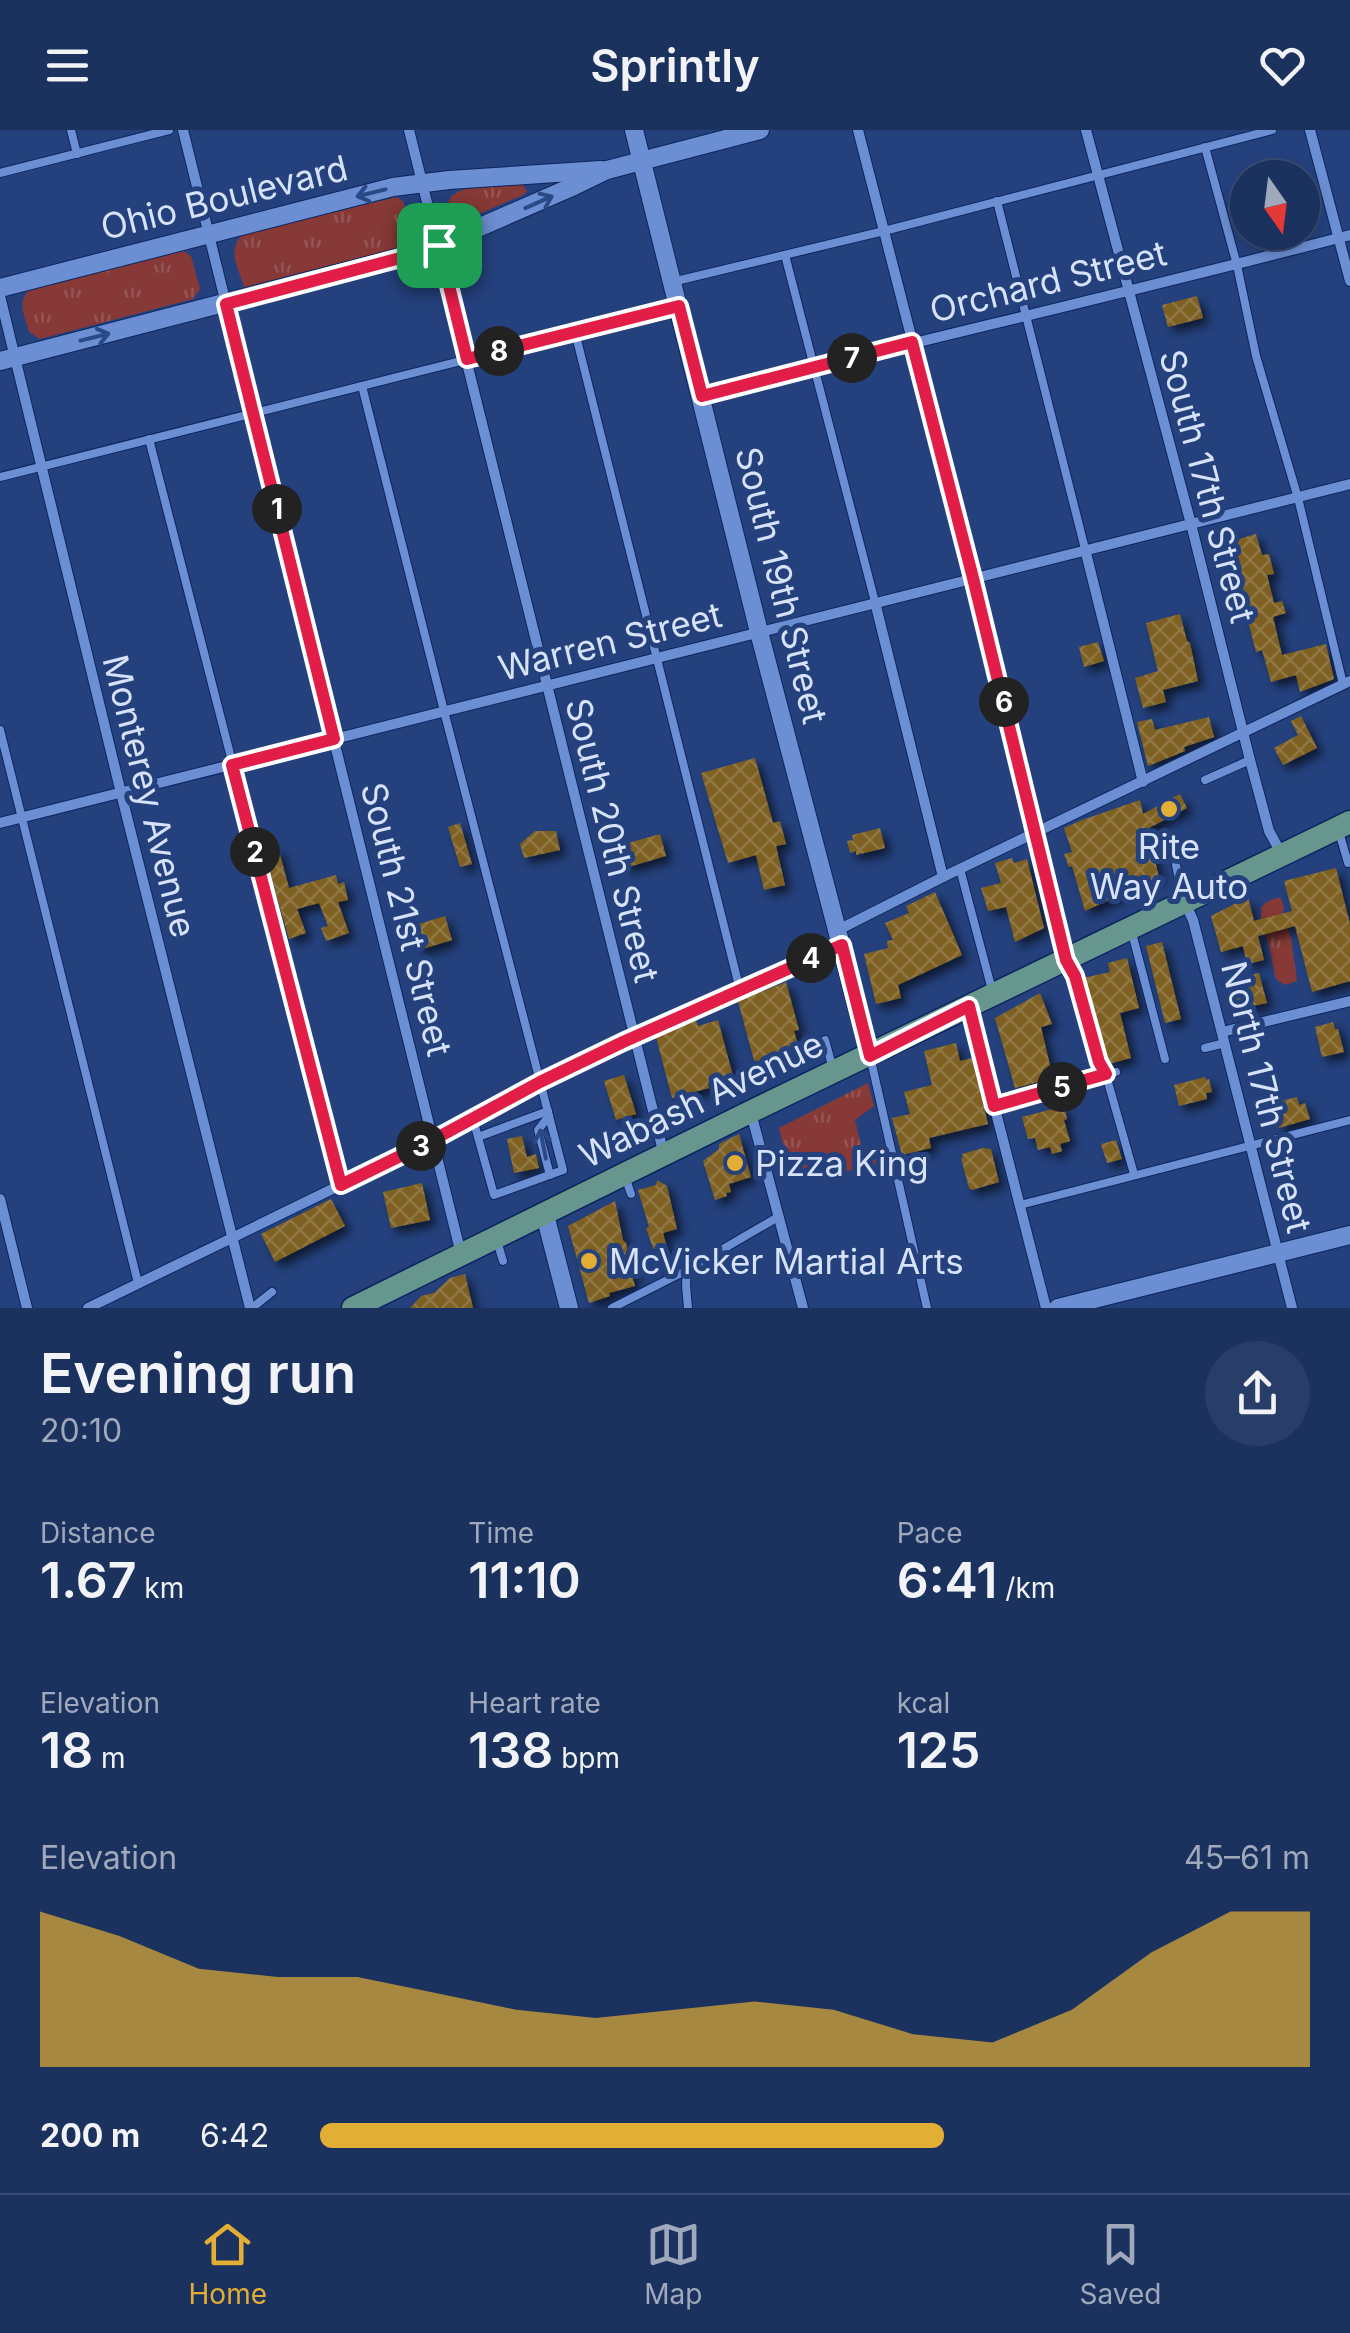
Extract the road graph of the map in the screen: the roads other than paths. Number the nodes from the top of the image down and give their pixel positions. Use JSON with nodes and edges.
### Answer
{"nodes":[{"id":1,"x":71,"y":130,"type":"edge"},
{"id":2,"x":170,"y":130,"type":"edge"},
{"id":3,"x":183,"y":130,"type":"edge"},
{"id":4,"x":410,"y":130,"type":"edge"},
{"id":5,"x":634,"y":130,"type":"edge"},
{"id":6,"x":760,"y":130,"type":"edge"},
{"id":7,"x":858,"y":130,"type":"edge"},
{"id":8,"x":1086,"y":130,"type":"edge"},
{"id":9,"x":1272,"y":130,"type":"edge"},
{"id":10,"x":1310,"y":130,"type":"edge"},
{"id":11,"x":1206,"y":147,"type":"junction"},
{"id":12,"x":77,"y":154,"type":"junction"},
{"id":13,"x":642,"y":160,"type":"junction"},
{"id":14,"x":607,"y":170,"type":"junction"},
{"id":15,"x":0,"y":174,"type":"edge"},
{"id":16,"x":1096,"y":174,"type":"junction"},
{"id":17,"x":423,"y":182,"type":"junction"},
{"id":18,"x":996,"y":201,"type":"junction"},
{"id":19,"x":884,"y":231,"type":"junction"},
{"id":20,"x":210,"y":234,"type":"junction"},
{"id":21,"x":1344,"y":236,"type":"edge"},
{"id":22,"x":439,"y":245,"type":"junction"},
{"id":23,"x":786,"y":255,"type":"junction"},
{"id":24,"x":1237,"y":264,"type":"junction"},
{"id":25,"x":1350,"y":281,"type":"edge"},
{"id":26,"x":672,"y":282,"type":"junction"},
{"id":27,"x":0,"y":288,"type":"edge"},
{"id":28,"x":1129,"y":290,"type":"junction"},
{"id":29,"x":0,"y":296,"type":"edge"},
{"id":30,"x":226,"y":304,"type":"junction"},
{"id":31,"x":679,"y":306,"type":"junction"},
{"id":32,"x":1024,"y":314,"type":"junction"},
{"id":33,"x":574,"y":332,"type":"junction"},
{"id":34,"x":912,"y":342,"type":"junction"},
{"id":35,"x":7,"y":359,"type":"edge"},
{"id":36,"x":467,"y":359,"type":"junction"},
{"id":37,"x":814,"y":367,"type":"junction"},
{"id":38,"x":362,"y":386,"type":"junction"},
{"id":39,"x":702,"y":396,"type":"junction"},
{"id":40,"x":253,"y":413,"type":"junction"},
{"id":41,"x":150,"y":439,"type":"junction"},
{"id":42,"x":41,"y":466,"type":"junction"},
{"id":43,"x":0,"y":477,"type":"edge"},
{"id":44,"x":1350,"y":484,"type":"edge"},
{"id":45,"x":1298,"y":498,"type":"junction"},
{"id":46,"x":1191,"y":524,"type":"junction"},
{"id":47,"x":1084,"y":550,"type":"junction"},
{"id":48,"x":973,"y":578,"type":"junction"},
{"id":49,"x":875,"y":602,"type":"junction"},
{"id":50,"x":759,"y":632,"type":"junction"},
{"id":51,"x":657,"y":658,"type":"junction"},
{"id":52,"x":1347,"y":683,"type":"edge"},
{"id":53,"x":546,"y":685,"type":"junction"},
{"id":54,"x":444,"y":712,"type":"junction"},
{"id":55,"x":0,"y":730,"type":"edge"},
{"id":56,"x":1243,"y":734,"type":"junction"},
{"id":57,"x":334,"y":739,"type":"junction"},
{"id":58,"x":1250,"y":760,"type":"junction"},
{"id":59,"x":232,"y":765,"type":"junction"},
{"id":60,"x":1205,"y":780,"type":"dead end"},
{"id":61,"x":1143,"y":782,"type":"junction"},
{"id":62,"x":121,"y":793,"type":"junction"},
{"id":63,"x":22,"y":818,"type":"junction"},
{"id":64,"x":0,"y":823,"type":"edge"},
{"id":65,"x":1344,"y":825,"type":"edge"},
{"id":66,"x":1036,"y":834,"type":"junction"},
{"id":67,"x":1282,"y":854,"type":"junction"},
{"id":68,"x":1350,"y":862,"type":"edge"},
{"id":69,"x":1176,"y":865,"type":"dead end"},
{"id":70,"x":960,"y":869,"type":"junction"},
{"id":71,"x":944,"y":877,"type":"junction"},
{"id":72,"x":1184,"y":902,"type":"junction"},
{"id":73,"x":1131,"y":928,"type":"junction"},
{"id":74,"x":840,"y":938,"type":"junction"},
{"id":75,"x":1066,"y":960,"type":"junction"},
{"id":76,"x":740,"y":990,"type":"junction"},
{"id":77,"x":993,"y":994,"type":"junction"},
{"id":78,"x":1350,"y":1001,"type":"edge"},
{"id":79,"x":969,"y":1006,"type":"junction"},
{"id":80,"x":634,"y":1037,"type":"junction"},
{"id":81,"x":1223,"y":1038,"type":"junction"},
{"id":82,"x":826,"y":1040,"type":"dead end"},
{"id":83,"x":1205,"y":1048,"type":"dead end"},
{"id":84,"x":870,"y":1056,"type":"junction"},
{"id":85,"x":1165,"y":1059,"type":"dead end"},
{"id":86,"x":834,"y":1073,"type":"junction"},
{"id":87,"x":1111,"y":1073,"type":"junction"},
{"id":88,"x":540,"y":1082,"type":"junction"},
{"id":89,"x":994,"y":1106,"type":"junction"},
{"id":90,"x":750,"y":1112,"type":"junction"},
{"id":91,"x":548,"y":1114,"type":"junction"},
{"id":92,"x":472,"y":1119,"type":"junction"},
{"id":93,"x":1350,"y":1120,"type":"edge"},
{"id":94,"x":478,"y":1137,"type":"junction"},
{"id":95,"x":433,"y":1140,"type":"junction"},
{"id":96,"x":1250,"y":1145,"type":"junction"},
{"id":97,"x":664,"y":1156,"type":"junction"},
{"id":98,"x":1134,"y":1174,"type":"junction"},
{"id":99,"x":550,"y":1176,"type":"junction"},
{"id":100,"x":341,"y":1185,"type":"junction"},
{"id":101,"x":0,"y":1199,"type":"edge"},
{"id":102,"x":1020,"y":1205,"type":"junction"},
{"id":103,"x":545,"y":1215,"type":"junction"},
{"id":104,"x":778,"y":1218,"type":"junction"},
{"id":105,"x":1350,"y":1235,"type":"edge"},
{"id":106,"x":232,"y":1238,"type":"junction"},
{"id":107,"x":496,"y":1238,"type":"junction"},
{"id":108,"x":1278,"y":1253,"type":"junction"},
{"id":109,"x":461,"y":1254,"type":"junction"},
{"id":110,"x":503,"y":1261,"type":"dead end"},
{"id":111,"x":687,"y":1270,"type":"junction"},
{"id":112,"x":138,"y":1284,"type":"junction"},
{"id":113,"x":272,"y":1292,"type":"dead end"},
{"id":114,"x":27,"y":1308,"type":"edge"},
{"id":115,"x":88,"y":1308,"type":"edge"},
{"id":116,"x":252,"y":1308,"type":"edge"},
{"id":117,"x":353,"y":1308,"type":"edge"},
{"id":118,"x":569,"y":1308,"type":"edge"},
{"id":119,"x":612,"y":1308,"type":"edge"},
{"id":120,"x":688,"y":1308,"type":"edge"},
{"id":121,"x":803,"y":1308,"type":"edge"},
{"id":122,"x":926,"y":1308,"type":"edge"},
{"id":123,"x":1046,"y":1308,"type":"edge"},
{"id":124,"x":1058,"y":1308,"type":"edge"},
{"id":125,"x":1292,"y":1308,"type":"edge"}],
"edges":[{"from":1,"to":12,"type":"lane"},
{"from":2,"to":12,"type":"lane"},
{"from":3,"to":20,"type":"street","name":"South 21st Street"},
{"from":4,"to":17,"type":"street","name":"South 20th Street"},
{"from":5,"to":13,"type":"street","name":"South 19th Street"},
{"from":6,"to":13,"type":"street"},
{"from":7,"to":19,"type":"street"},
{"from":8,"to":16,"type":"street","name":"South 17th Street"},
{"from":9,"to":11,"type":"lane"},
{"from":10,"to":21,"type":"street"},
{"from":11,"to":16,"type":"lane"},
{"from":11,"to":24,"type":"lane"},
{"from":12,"to":15,"type":"lane"},
{"from":13,"to":14,"type":"street"},
{"from":13,"to":26,"type":"street","name":"South 19th Street"},
{"from":14,"to":17,"type":"street","name":"Ohio Boulevard"},
{"from":22,"to":14,"type":"street","one_way":true},
{"from":16,"to":18,"type":"lane"},
{"from":16,"to":28,"type":"street","name":"South 17th Street"},
{"from":17,"to":20,"type":"street","name":"Ohio Boulevard","one_way":true},
{"from":17,"to":22,"type":"street","name":"South 20th Street"},
{"from":18,"to":19,"type":"lane"},
{"from":18,"to":32,"type":"lane"},
{"from":19,"to":23,"type":"lane"},
{"from":19,"to":34,"type":"street"},
{"from":20,"to":27,"type":"street","name":"Ohio Boulevard"},
{"from":20,"to":30,"type":"street","name":"South 21st Street"},
{"from":21,"to":24,"type":"street","name":"Orchard Street"},
{"from":21,"to":25,"type":"street"},
{"from":22,"to":30,"type":"street"},
{"from":22,"to":36,"type":"street","name":"South 20th Street"},
{"from":23,"to":26,"type":"lane"},
{"from":23,"to":37,"type":"lane"},
{"from":24,"to":28,"type":"street","name":"Orchard Street"},
{"from":24,"to":45,"type":"lane"},
{"from":26,"to":31,"type":"street","name":"South 19th Street"},
{"from":28,"to":32,"type":"street","name":"Orchard Street"},
{"from":28,"to":46,"type":"street","name":"South 17th Street"},
{"from":29,"to":35,"type":"street","name":"Monterey Avenue"},
{"from":35,"to":30,"type":"street","one_way":true},
{"from":30,"to":40,"type":"street","name":"South 21st Street"},
{"from":31,"to":33,"type":"lane"},
{"from":31,"to":39,"type":"street","name":"South 19th Street"},
{"from":32,"to":34,"type":"street","name":"Orchard Street"},
{"from":32,"to":47,"type":"lane"},
{"from":33,"to":36,"type":"lane"},
{"from":33,"to":51,"type":"lane"},
{"from":34,"to":37,"type":"street","name":"Orchard Street"},
{"from":34,"to":48,"type":"street"},
{"from":35,"to":42,"type":"street","name":"Monterey Avenue"},
{"from":36,"to":38,"type":"lane"},
{"from":36,"to":53,"type":"street","name":"South 20th Street"},
{"from":37,"to":39,"type":"street","name":"Orchard Street"},
{"from":37,"to":49,"type":"lane"},
{"from":38,"to":40,"type":"lane"},
{"from":38,"to":54,"type":"lane"},
{"from":39,"to":50,"type":"street","name":"South 19th Street"},
{"from":40,"to":41,"type":"lane"},
{"from":40,"to":57,"type":"street","name":"South 21st Street"},
{"from":41,"to":42,"type":"lane"},
{"from":41,"to":59,"type":"lane"},
{"from":42,"to":43,"type":"lane"},
{"from":42,"to":62,"type":"street","name":"Monterey Avenue"},
{"from":44,"to":45,"type":"street","name":"Warren Street"},
{"from":45,"to":46,"type":"street","name":"Warren Street"},
{"from":45,"to":52,"type":"lane"},
{"from":46,"to":47,"type":"street","name":"Warren Street"},
{"from":46,"to":56,"type":"street","name":"South 17th Street"},
{"from":47,"to":48,"type":"street","name":"Warren Street"},
{"from":47,"to":61,"type":"street"},
{"from":48,"to":49,"type":"street","name":"Warren Street"},
{"from":48,"to":66,"type":"street"},
{"from":49,"to":50,"type":"street","name":"Warren Street"},
{"from":49,"to":71,"type":"street"},
{"from":50,"to":51,"type":"street","name":"Warren Street"},
{"from":50,"to":74,"type":"street","name":"South 19th Street"},
{"from":51,"to":53,"type":"street","name":"Warren Street"},
{"from":51,"to":76,"type":"lane"},
{"from":52,"to":56,"type":"street"},
{"from":53,"to":54,"type":"street","name":"Warren Street"},
{"from":53,"to":80,"type":"street","name":"South 20th Street"},
{"from":54,"to":57,"type":"street","name":"Warren Street"},
{"from":54,"to":88,"type":"lane"},
{"from":55,"to":63,"type":"lane"},
{"from":56,"to":58,"type":"street","name":"South 17th Street"},
{"from":56,"to":61,"type":"street"},
{"from":57,"to":59,"type":"street","name":"Warren Street"},
{"from":57,"to":95,"type":"street","name":"South 21st Street"},
{"from":58,"to":60,"type":"lane"},
{"from":58,"to":67,"type":"street","name":"South 17th Street"},
{"from":59,"to":62,"type":"street","name":"Warren Street"},
{"from":59,"to":100,"type":"lane"},
{"from":61,"to":66,"type":"street"},
{"from":62,"to":63,"type":"street","name":"Warren Street"},
{"from":62,"to":106,"type":"street","name":"Monterey Avenue"},
{"from":63,"to":64,"type":"street","name":"Warren Street"},
{"from":63,"to":112,"type":"lane"},
{"from":65,"to":67,"type":"main road","name":"Wabash Avenue"},
{"from":65,"to":68,"type":"lane"},
{"from":66,"to":70,"type":"street"},
{"from":66,"to":75,"type":"street"},
{"from":67,"to":72,"type":"main road","name":"Wabash Avenue"},
{"from":69,"to":72,"type":"lane"},
{"from":70,"to":71,"type":"street"},
{"from":70,"to":77,"type":"lane"},
{"from":71,"to":74,"type":"street"},
{"from":72,"to":73,"type":"main road","name":"Wabash Avenue"},
{"from":72,"to":81,"type":"street","name":"North 17th Street"},
{"from":73,"to":75,"type":"main road","name":"Wabash Avenue"},
{"from":73,"to":85,"type":"lane"},
{"from":74,"to":76,"type":"street"},
{"from":74,"to":84,"type":"street","name":"South 19th Street"},
{"from":75,"to":77,"type":"main road","name":"Wabash Avenue"},
{"from":75,"to":87,"type":"lane"},
{"from":76,"to":80,"type":"street"},
{"from":77,"to":79,"type":"main road","name":"Wabash Avenue"},
{"from":78,"to":81,"type":"street"},
{"from":79,"to":84,"type":"main road","name":"Wabash Avenue"},
{"from":79,"to":89,"type":"street"},
{"from":80,"to":88,"type":"street"},
{"from":80,"to":97,"type":"street","name":"South 20th Street"},
{"from":81,"to":83,"type":"lane"},
{"from":81,"to":96,"type":"street","name":"North 17th Street"},
{"from":82,"to":86,"type":"lane"},
{"from":84,"to":86,"type":"main road","name":"Wabash Avenue"},
{"from":84,"to":122,"type":"lane"},
{"from":86,"to":90,"type":"main road","name":"Wabash Avenue"},
{"from":87,"to":89,"type":"lane"},
{"from":87,"to":98,"type":"lane"},
{"from":88,"to":91,"type":"lane"},
{"from":88,"to":92,"type":"street"},
{"from":89,"to":102,"type":"street"},
{"from":90,"to":97,"type":"main road","name":"Wabash Avenue"},
{"from":90,"to":104,"type":"street"},
{"from":91,"to":94,"type":"lane"},
{"from":99,"to":91,"type":"lane","one_way":true},
{"from":91,"to":99,"type":"lane"},
{"from":92,"to":94,"type":"lane"},
{"from":92,"to":95,"type":"street"},
{"from":93,"to":96,"type":"lane"},
{"from":94,"to":99,"type":"lane"},
{"from":95,"to":100,"type":"street"},
{"from":95,"to":109,"type":"street","name":"South 21st Street"},
{"from":96,"to":98,"type":"lane"},
{"from":96,"to":108,"type":"street","name":"North 17th Street"},
{"from":97,"to":103,"type":"main road","name":"Wabash Avenue"},
{"from":98,"to":102,"type":"lane"},
{"from":100,"to":106,"type":"street"},
{"from":101,"to":114,"type":"street"},
{"from":102,"to":123,"type":"street"},
{"from":103,"to":107,"type":"main road","name":"Wabash Avenue"},
{"from":103,"to":118,"type":"street"},
{"from":104,"to":111,"type":"lane"},
{"from":104,"to":121,"type":"street"},
{"from":105,"to":108,"type":"street"},
{"from":106,"to":112,"type":"street"},
{"from":106,"to":116,"type":"street","name":"Monterey Avenue"},
{"from":107,"to":109,"type":"main road","name":"Wabash Avenue"},
{"from":107,"to":110,"type":"lane"},
{"from":108,"to":124,"type":"street"},
{"from":108,"to":125,"type":"street","name":"North 17th Street"},
{"from":109,"to":117,"type":"main road","name":"Wabash Avenue"},
{"from":111,"to":119,"type":"lane"},
{"from":111,"to":120,"type":"lane"},
{"from":112,"to":115,"type":"street"},
{"from":113,"to":116,"type":"lane"}]}
